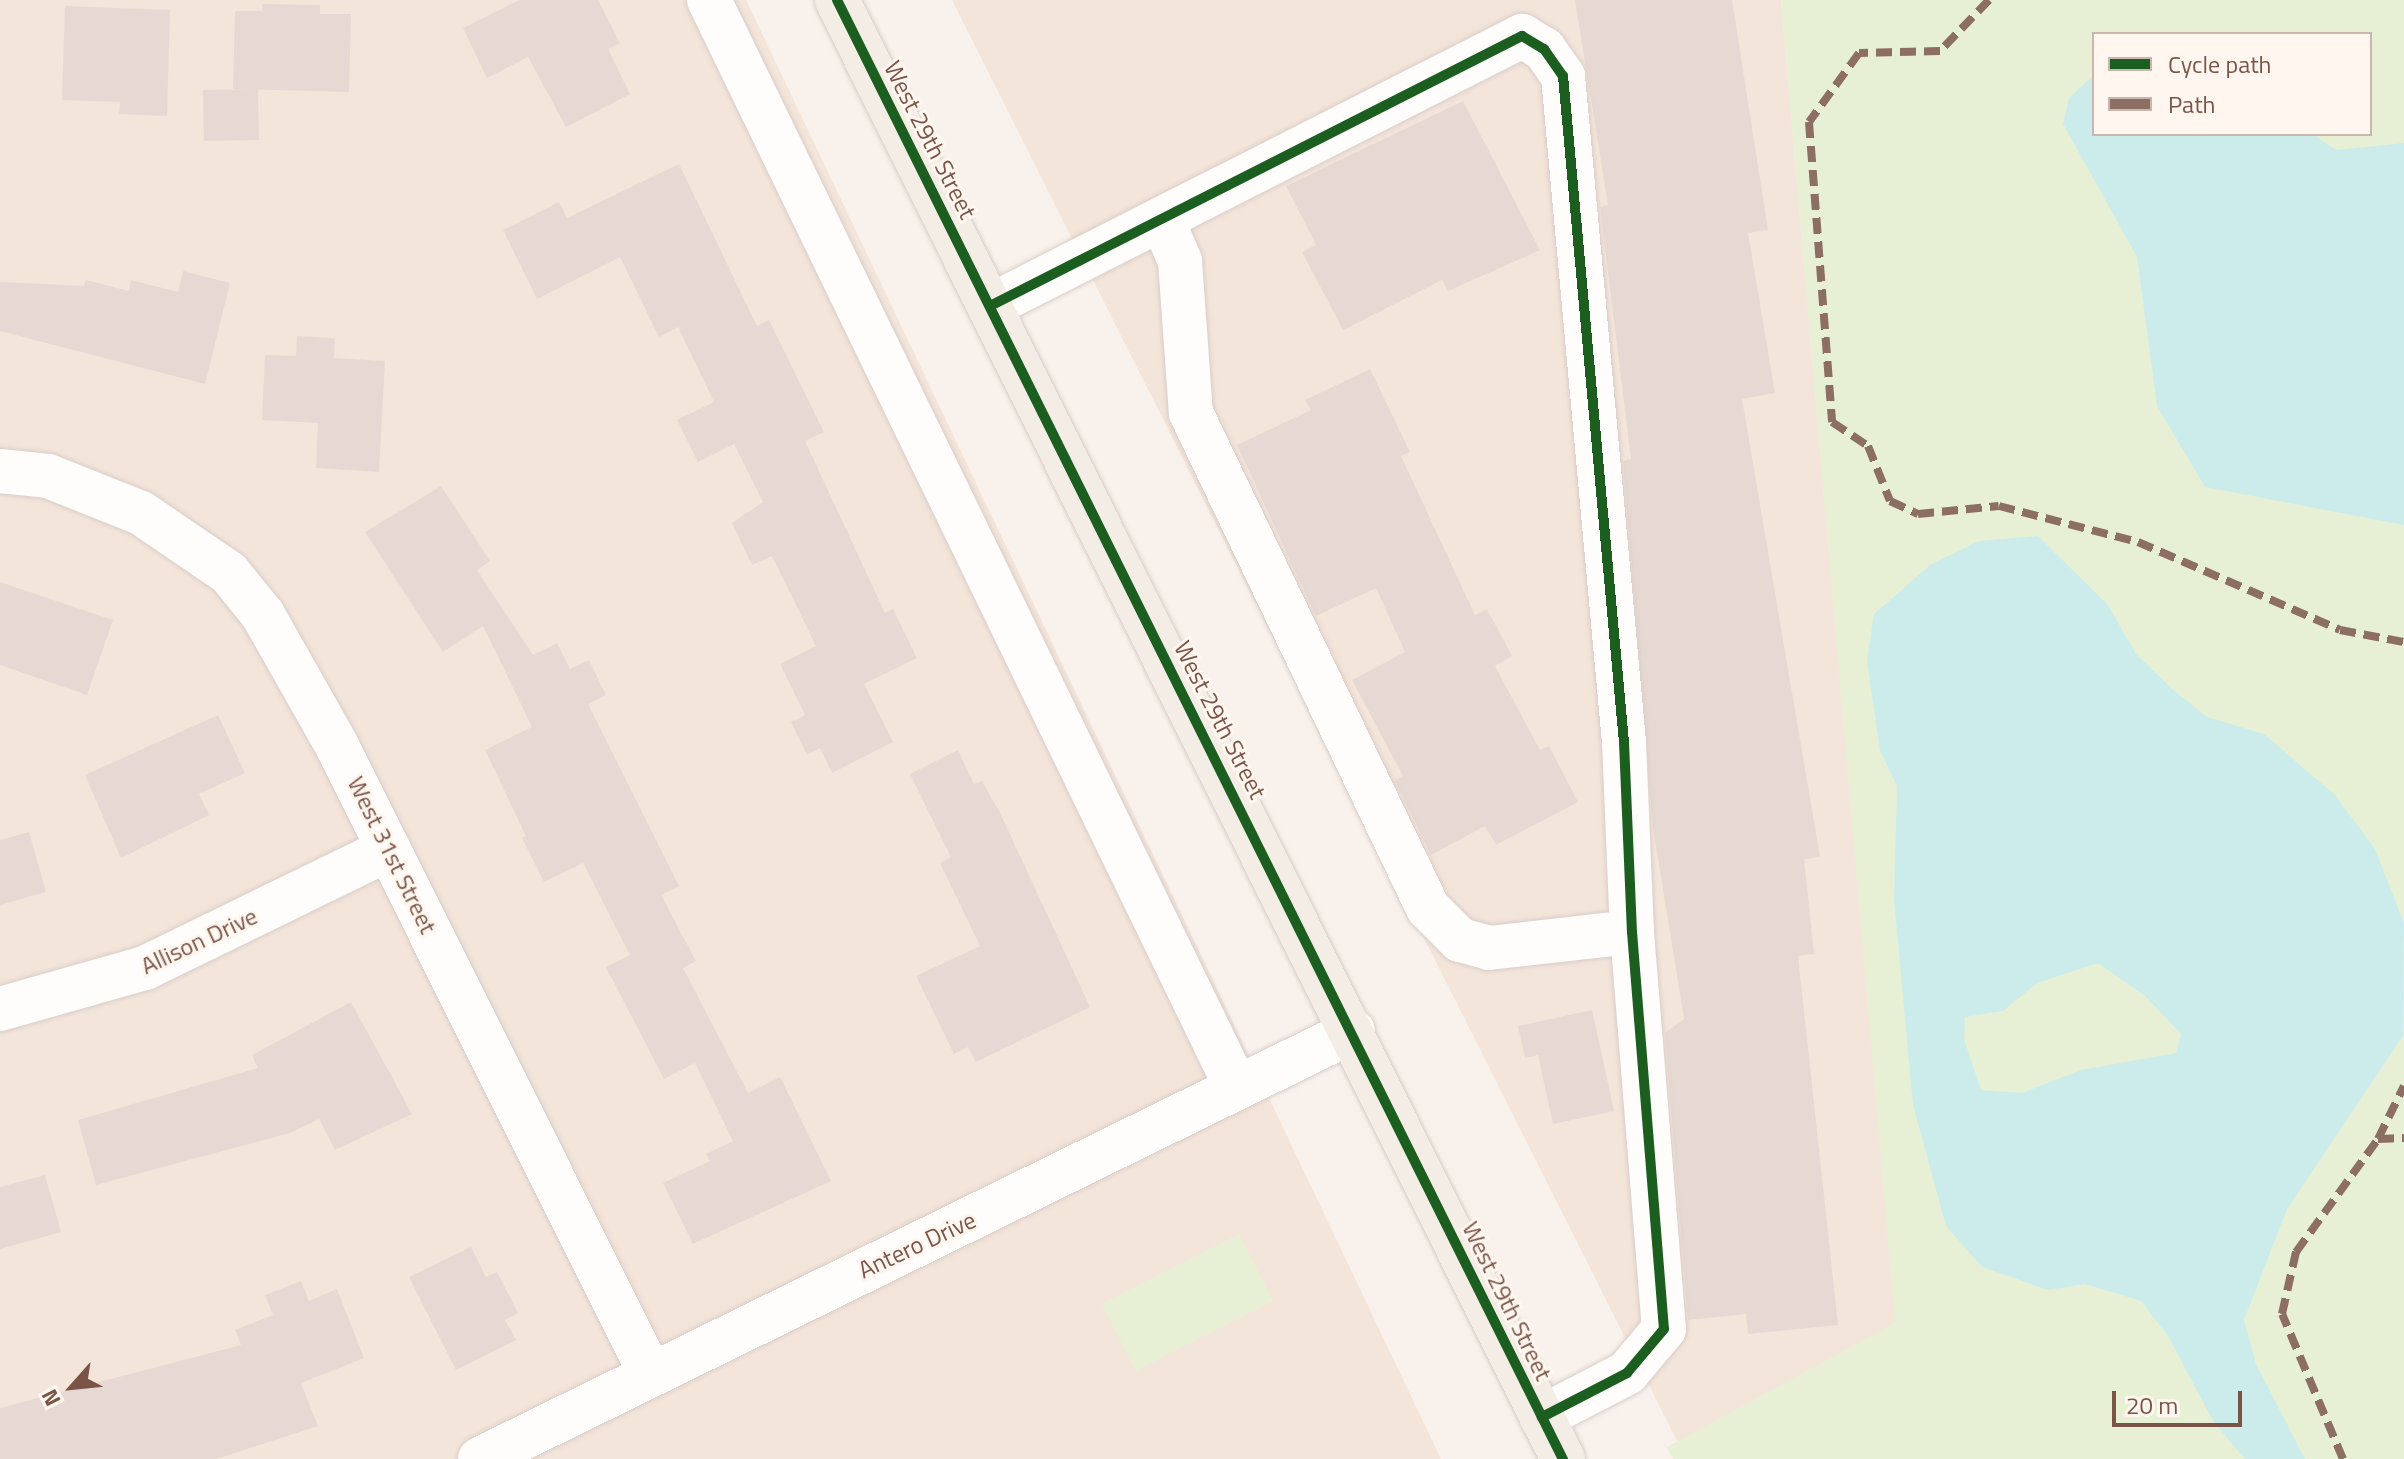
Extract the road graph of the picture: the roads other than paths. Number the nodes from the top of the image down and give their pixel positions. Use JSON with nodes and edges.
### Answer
{"nodes":[{"id":1,"x":709,"y":0,"type":"edge"},
{"id":2,"x":837,"y":0,"type":"edge"},
{"id":3,"x":1162,"y":219,"type":"junction"},
{"id":4,"x":990,"y":306,"type":"junction"},
{"id":5,"x":0,"y":471,"type":"edge"},
{"id":6,"x":389,"y":849,"type":"junction"},
{"id":7,"x":1632,"y":932,"type":"junction"},
{"id":8,"x":0,"y":1009,"type":"edge"},
{"id":9,"x":1353,"y":1031,"type":"junction"},
{"id":10,"x":1236,"y":1087,"type":"junction"},
{"id":11,"x":651,"y":1375,"type":"junction"},
{"id":12,"x":1542,"y":1417,"type":"junction"},
{"id":13,"x":480,"y":1459,"type":"edge"},
{"id":14,"x":1563,"y":1459,"type":"edge"}],
"edges":[{"from":1,"to":10,"type":"street"},
{"from":2,"to":4,"type":"main road","name":"West 29th Street"},
{"from":3,"to":4,"type":"street"},
{"from":3,"to":7,"type":"street"},
{"from":3,"to":7,"type":"street"},
{"from":4,"to":9,"type":"main road","name":"West 29th Street"},
{"from":5,"to":6,"type":"street","name":"West 31st Street"},
{"from":6,"to":8,"type":"street","name":"Allison Drive"},
{"from":6,"to":11,"type":"street","name":"West 31st Street"},
{"from":7,"to":12,"type":"street"},
{"from":9,"to":10,"type":"street","name":"Antero Drive"},
{"from":9,"to":12,"type":"main road","name":"West 29th Street"},
{"from":10,"to":11,"type":"street","name":"Antero Drive"},
{"from":11,"to":13,"type":"street","name":"Antero Drive"},
{"from":12,"to":14,"type":"main road","name":"West 29th Street"}]}
